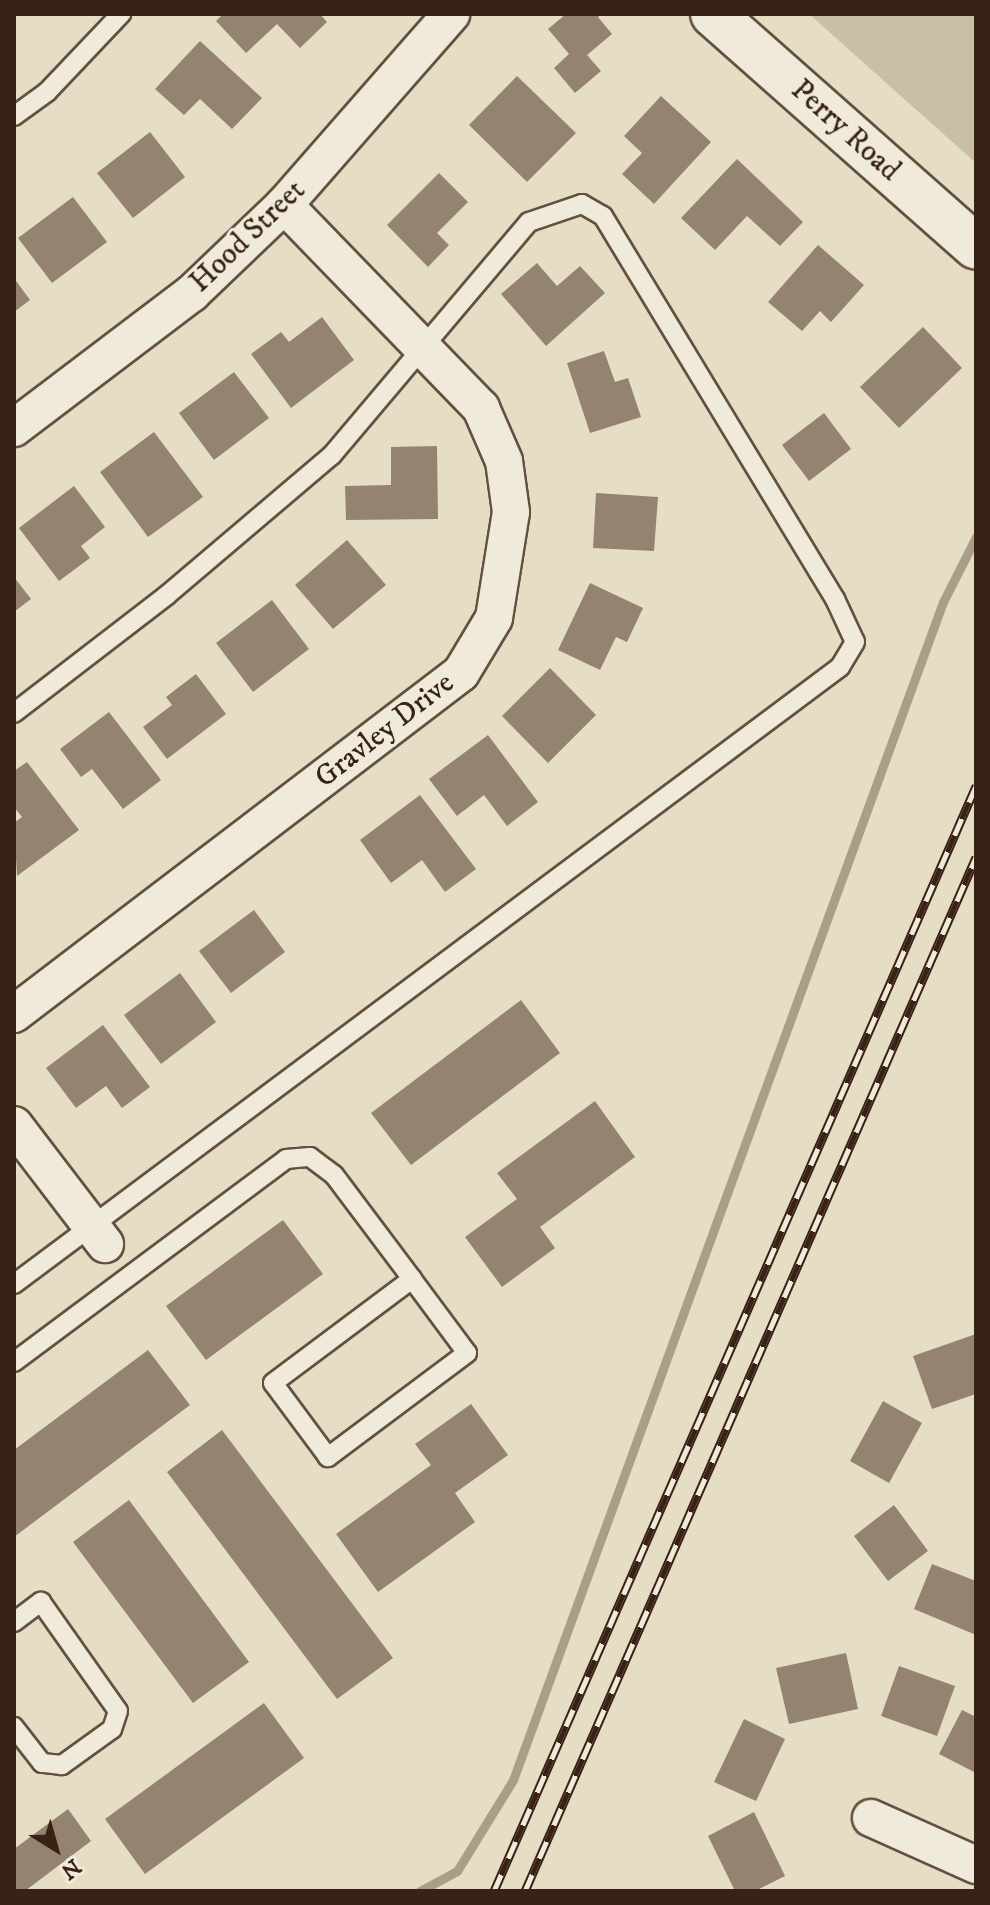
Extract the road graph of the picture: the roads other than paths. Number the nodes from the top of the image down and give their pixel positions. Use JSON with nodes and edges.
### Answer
{"nodes":[{"id":1,"x":121,"y":14,"type":"edge"},
{"id":2,"x":451,"y":14,"type":"edge"},
{"id":3,"x":713,"y":14,"type":"edge"},
{"id":4,"x":14,"y":116,"type":"edge"},
{"id":5,"x":284,"y":205,"type":"junction"},
{"id":6,"x":976,"y":247,"type":"edge"},
{"id":7,"x":423,"y":347,"type":"junction"},
{"id":8,"x":14,"y":428,"type":"edge"},
{"id":9,"x":14,"y":713,"type":"edge"},
{"id":10,"x":14,"y":1014,"type":"edge"},
{"id":11,"x":14,"y":1125,"type":"edge"},
{"id":12,"x":98,"y":1235,"type":"junction"},
{"id":13,"x":130,"y":1275,"type":"junction"},
{"id":14,"x":412,"y":1279,"type":"junction"},
{"id":15,"x":14,"y":1284,"type":"edge"},
{"id":16,"x":14,"y":1362,"type":"edge"},
{"id":17,"x":14,"y":1622,"type":"edge"},
{"id":18,"x":14,"y":1727,"type":"edge"},
{"id":19,"x":871,"y":1818,"type":"dead end"},
{"id":20,"x":976,"y":1865,"type":"edge"}],
"edges":[{"from":1,"to":4,"type":"lane"},
{"from":2,"to":5,"type":"street","name":"Hood Street"},
{"from":3,"to":6,"type":"street","name":"Perry Road"},
{"from":5,"to":7,"type":"street","name":"Gravley Drive"},
{"from":5,"to":8,"type":"street","name":"Hood Street"},
{"from":7,"to":9,"type":"lane"},
{"from":7,"to":10,"type":"street","name":"Gravley Drive"},
{"from":7,"to":12,"type":"lane"},
{"from":11,"to":12,"type":"street"},
{"from":12,"to":13,"type":"lane"},
{"from":12,"to":15,"type":"lane"},
{"from":13,"to":14,"type":"lane"},
{"from":13,"to":16,"type":"lane"},
{"from":14,"to":14,"type":"lane"},
{"from":17,"to":18,"type":"lane"},
{"from":19,"to":20,"type":"street"}]}
